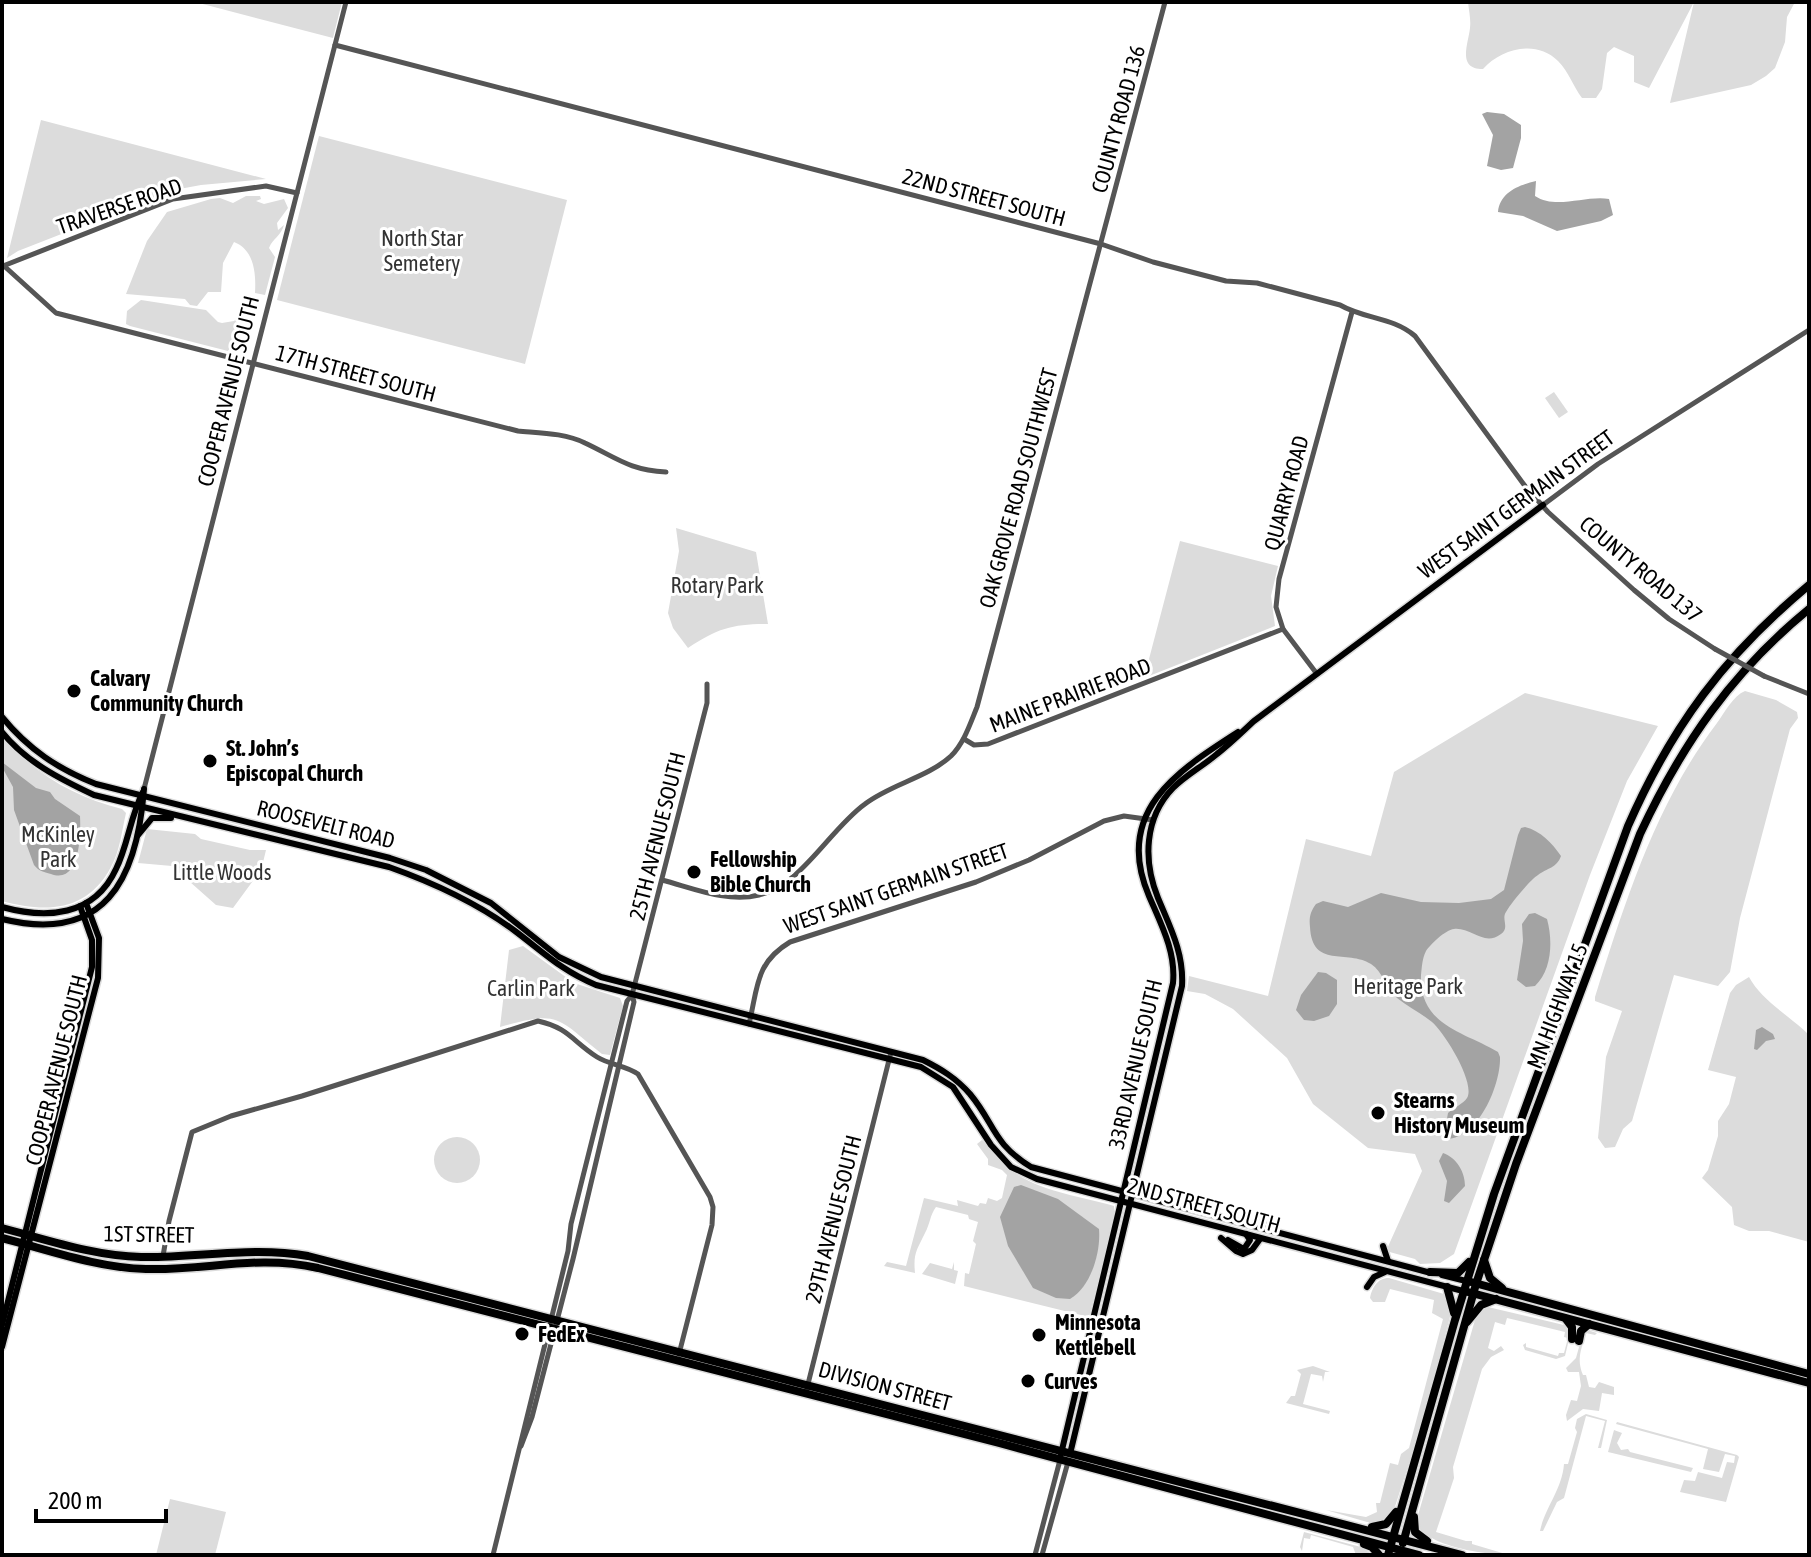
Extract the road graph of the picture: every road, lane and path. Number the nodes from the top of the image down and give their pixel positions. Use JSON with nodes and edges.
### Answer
{"nodes":[{"id":1,"x":346,"y":2,"type":"edge"},
{"id":2,"x":1165,"y":2,"type":"edge"},
{"id":3,"x":335,"y":45,"type":"junction"},
{"id":4,"x":297,"y":193,"type":"junction"},
{"id":5,"x":1101,"y":244,"type":"junction"},
{"id":6,"x":3,"y":266,"type":"edge"},
{"id":7,"x":1352,"y":312,"type":"junction"},
{"id":8,"x":1809,"y":330,"type":"edge"},
{"id":9,"x":253,"y":362,"type":"junction"},
{"id":10,"x":666,"y":472,"type":"dead end"},
{"id":11,"x":1543,"y":505,"type":"junction"},
{"id":12,"x":1809,"y":585,"type":"edge"},
{"id":13,"x":1809,"y":609,"type":"edge"},
{"id":14,"x":1283,"y":629,"type":"junction"},
{"id":15,"x":1317,"y":674,"type":"junction"},
{"id":16,"x":707,"y":684,"type":"dead end"},
{"id":17,"x":1809,"y":694,"type":"edge"},
{"id":18,"x":2,"y":717,"type":"edge"},
{"id":19,"x":2,"y":732,"type":"edge"},
{"id":20,"x":964,"y":739,"type":"junction"},
{"id":21,"x":143,"y":793,"type":"junction"},
{"id":22,"x":139,"y":807,"type":"junction"},
{"id":23,"x":1149,"y":819,"type":"junction"},
{"id":24,"x":191,"y":820,"type":"junction"},
{"id":25,"x":133,"y":849,"type":"junction"},
{"id":26,"x":662,"y":880,"type":"junction"},
{"id":27,"x":83,"y":904,"type":"junction"},
{"id":28,"x":2,"y":907,"type":"edge"},
{"id":29,"x":88,"y":914,"type":"junction"},
{"id":30,"x":2,"y":919,"type":"edge"},
{"id":31,"x":64,"y":923,"type":"junction"},
{"id":32,"x":91,"y":932,"type":"junction"},
{"id":33,"x":635,"y":986,"type":"junction"},
{"id":34,"x":632,"y":995,"type":"junction"},
{"id":35,"x":751,"y":1016,"type":"junction"},
{"id":36,"x":749,"y":1024,"type":"junction"},
{"id":37,"x":890,"y":1056,"type":"junction"},
{"id":38,"x":616,"y":1064,"type":"junction"},
{"id":39,"x":1124,"y":1194,"type":"junction"},
{"id":40,"x":1133,"y":1196,"type":"junction"},
{"id":41,"x":1122,"y":1202,"type":"junction"},
{"id":42,"x":1130,"y":1204,"type":"junction"},
{"id":43,"x":1247,"y":1225,"type":"junction"},
{"id":44,"x":2,"y":1228,"type":"edge"},
{"id":45,"x":1246,"y":1234,"type":"junction"},
{"id":46,"x":1286,"y":1235,"type":"junction"},
{"id":47,"x":2,"y":1238,"type":"edge"},
{"id":48,"x":1262,"y":1238,"type":"junction"},
{"id":49,"x":27,"y":1240,"type":"junction"},
{"id":50,"x":1474,"y":1255,"type":"junction"},
{"id":51,"x":163,"y":1256,"type":"junction"},
{"id":52,"x":1371,"y":1257,"type":"junction"},
{"id":53,"x":296,"y":1258,"type":"junction"},
{"id":54,"x":1484,"y":1260,"type":"junction"},
{"id":55,"x":1389,"y":1262,"type":"junction"},
{"id":56,"x":1391,"y":1272,"type":"junction"},
{"id":57,"x":1430,"y":1272,"type":"junction"},
{"id":58,"x":1367,"y":1287,"type":"dead end"},
{"id":59,"x":1447,"y":1287,"type":"junction"},
{"id":60,"x":1469,"y":1287,"type":"junction"},
{"id":61,"x":1506,"y":1291,"type":"junction"},
{"id":62,"x":1496,"y":1299,"type":"junction"},
{"id":63,"x":1566,"y":1318,"type":"junction"},
{"id":64,"x":1455,"y":1320,"type":"junction"},
{"id":65,"x":552,"y":1323,"type":"junction"},
{"id":66,"x":1589,"y":1324,"type":"junction"},
{"id":67,"x":2,"y":1325,"type":"edge"},
{"id":68,"x":1464,"y":1325,"type":"junction"},
{"id":69,"x":2,"y":1347,"type":"edge"},
{"id":70,"x":679,"y":1356,"type":"junction"},
{"id":71,"x":1809,"y":1374,"type":"edge"},
{"id":72,"x":1809,"y":1383,"type":"edge"},
{"id":73,"x":807,"y":1389,"type":"junction"},
{"id":74,"x":1065,"y":1456,"type":"junction"},
{"id":75,"x":1416,"y":1495,"type":"junction"},
{"id":76,"x":1402,"y":1501,"type":"junction"},
{"id":77,"x":1351,"y":1525,"type":"junction"},
{"id":78,"x":1334,"y":1532,"type":"junction"},
{"id":79,"x":1393,"y":1536,"type":"junction"},
{"id":80,"x":1404,"y":1539,"type":"junction"},
{"id":81,"x":1389,"y":1551,"type":"edge"},
{"id":82,"x":1400,"y":1553,"type":"edge"},
{"id":83,"x":493,"y":1555,"type":"edge"},
{"id":84,"x":1035,"y":1555,"type":"edge"},
{"id":85,"x":1042,"y":1555,"type":"edge"},
{"id":86,"x":1379,"y":1555,"type":"edge"},
{"id":87,"x":1419,"y":1555,"type":"edge"},
{"id":88,"x":1464,"y":1555,"type":"edge"}],
"edges":[{"from":1,"to":3,"type":"street","name":"COOPER AVENUE SOUTH"},
{"from":2,"to":5,"type":"street","name":"COUNTY ROAD 136"},
{"from":3,"to":4,"type":"street","name":"COOPER AVENUE SOUTH"},
{"from":3,"to":5,"type":"street","name":"22ND STREET SOUTH"},
{"from":4,"to":6,"type":"street","name":"TRAVERSE ROAD"},
{"from":4,"to":9,"type":"street","name":"COOPER AVENUE SOUTH"},
{"from":5,"to":7,"type":"street","name":"22ND STREET SOUTH"},
{"from":5,"to":20,"type":"street","name":"OAK GROVE ROAD SOUTHWEST"},
{"from":6,"to":9,"type":"street","name":"17TH STREET SOUTH"},
{"from":7,"to":11,"type":"street","name":"22ND STREET SOUTH"},
{"from":7,"to":14,"type":"street","name":"QUARRY ROAD"},
{"from":8,"to":11,"type":"street","name":"WEST SAINT GERMAIN STREET"},
{"from":9,"to":10,"type":"street","name":"17TH STREET SOUTH"},
{"from":9,"to":21,"type":"street","name":"COOPER AVENUE SOUTH"},
{"from":11,"to":15,"type":"main road","name":"WEST SAINT GERMAIN STREET"},
{"from":11,"to":17,"type":"street","name":"COUNTY ROAD 137","bridge":true},
{"from":12,"to":50,"type":"highway","name":"MN HIGHWAY 15"},
{"from":13,"to":54,"type":"highway","name":"MN HIGHWAY 15"},
{"from":14,"to":15,"type":"street","name":"QUARRY ROAD"},
{"from":14,"to":20,"type":"street","name":"MAINE PRAIRIE ROAD"},
{"from":15,"to":23,"type":"main road","name":"WEST SAINT GERMAIN STREET"},
{"from":16,"to":26,"type":"street","name":"25TH AVENUE SOUTH"},
{"from":18,"to":21,"type":"main road","name":"ROOSEVELT ROAD"},
{"from":19,"to":22,"type":"main road","name":"ROOSEVELT ROAD"},
{"from":20,"to":26,"type":"street","name":"MAINE PRAIRIE ROAD"},
{"from":21,"to":22,"type":"main road","name":"COOPER AVENUE SOUTH"},
{"from":21,"to":33,"type":"main road","name":"ROOSEVELT ROAD"},
{"from":22,"to":24,"type":"main road","name":"ROOSEVELT ROAD"},
{"from":22,"to":25,"type":"main road","name":"COOPER AVENUE SOUTH"},
{"from":22,"to":27,"type":"main road","name":"COOPER AVENUE SOUTH"},
{"from":23,"to":35,"type":"street","name":"WEST SAINT GERMAIN STREET"},
{"from":23,"to":39,"type":"main road","name":"33RD AVENUE SOUTH"},
{"from":23,"to":40,"type":"main road","name":"33RD AVENUE SOUTH"},
{"from":24,"to":25,"type":"main road"},
{"from":24,"to":34,"type":"main road","name":"ROOSEVELT ROAD"},
{"from":25,"to":29,"type":"main road","name":"COOPER AVENUE SOUTH"},
{"from":26,"to":33,"type":"street","name":"25TH AVENUE SOUTH"},
{"from":27,"to":28,"type":"main road"},
{"from":27,"to":29,"type":"main road","name":"COOPER AVENUE SOUTH"},
{"from":29,"to":31,"type":"main road"},
{"from":29,"to":32,"type":"main road"},
{"from":29,"to":49,"type":"main road","name":"COOPER AVENUE SOUTH"},
{"from":30,"to":31,"type":"main road"},
{"from":31,"to":32,"type":"main road"},
{"from":32,"to":49,"type":"main road"},
{"from":33,"to":34,"type":"street","name":"25TH AVENUE SOUTH"},
{"from":33,"to":35,"type":"main road","name":"2ND STREET SOUTH"},
{"from":34,"to":36,"type":"main road","name":"2ND STREET SOUTH"},
{"from":34,"to":38,"type":"street","name":"25TH AVENUE SOUTH"},
{"from":35,"to":36,"type":"street","name":"WEST SAINT GERMAIN STREET"},
{"from":35,"to":37,"type":"main road","name":"2ND STREET SOUTH"},
{"from":36,"to":37,"type":"main road","name":"2ND STREET SOUTH"},
{"from":37,"to":39,"type":"main road","name":"2ND STREET SOUTH"},
{"from":37,"to":41,"type":"main road","name":"2ND STREET SOUTH"},
{"from":37,"to":73,"type":"street","name":"29TH AVENUE SOUTH"},
{"from":38,"to":51,"type":"street"},
{"from":38,"to":65,"type":"street","name":"25TH AVENUE SOUTH"},
{"from":38,"to":70,"type":"street"},
{"from":39,"to":40,"type":"main road","name":"2ND STREET SOUTH"},
{"from":39,"to":41,"type":"main road","name":"33RD AVENUE SOUTH"},
{"from":40,"to":42,"type":"main road","name":"33RD AVENUE SOUTH"},
{"from":40,"to":43,"type":"main road","name":"2ND STREET SOUTH"},
{"from":41,"to":42,"type":"main road","name":"2ND STREET SOUTH"},
{"from":41,"to":74,"type":"main road","name":"33RD AVENUE SOUTH"},
{"from":42,"to":45,"type":"main road","name":"2ND STREET SOUTH"},
{"from":42,"to":74,"type":"main road","name":"33RD AVENUE SOUTH"},
{"from":43,"to":46,"type":"main road","name":"2ND STREET SOUTH"},
{"from":43,"to":46,"type":"main road"},
{"from":44,"to":49,"type":"highway","name":"1ST STREET"},
{"from":45,"to":48,"type":"main road","name":"2ND STREET SOUTH"},
{"from":45,"to":48,"type":"main road"},
{"from":46,"to":52,"type":"main road","name":"2ND STREET SOUTH"},
{"from":47,"to":49,"type":"highway","name":"1ST STREET"},
{"from":48,"to":56,"type":"main road","name":"2ND STREET SOUTH"},
{"from":49,"to":51,"type":"highway","name":"1ST STREET"},
{"from":49,"to":53,"type":"highway","name":"1ST STREET"},
{"from":49,"to":67,"type":"main road"},
{"from":49,"to":69,"type":"main road"},
{"from":50,"to":57,"type":"highway"},
{"from":50,"to":60,"type":"highway","name":"MN HIGHWAY 15"},
{"from":51,"to":53,"type":"highway","name":"1ST STREET"},
{"from":52,"to":55,"type":"main road","name":"2ND STREET SOUTH"},
{"from":52,"to":55,"type":"main road"},
{"from":53,"to":65,"type":"highway","name":"DIVISION STREET"},
{"from":54,"to":60,"type":"highway","name":"MN HIGHWAY 15"},
{"from":54,"to":61,"type":"highway"},
{"from":55,"to":57,"type":"main road","name":"2ND STREET SOUTH"},
{"from":56,"to":58,"type":"main road"},
{"from":56,"to":59,"type":"main road","name":"2ND STREET SOUTH"},
{"from":57,"to":60,"type":"main road","name":"2ND STREET SOUTH"},
{"from":59,"to":60,"type":"main road","name":"2ND STREET SOUTH"},
{"from":59,"to":64,"type":"highway"},
{"from":60,"to":61,"type":"highway"},
{"from":60,"to":62,"type":"highway","name":"2ND STREET SOUTH"},
{"from":60,"to":64,"type":"highway","name":"MN HIGHWAY 15"},
{"from":60,"to":68,"type":"highway","name":"MN HIGHWAY 15"},
{"from":61,"to":71,"type":"highway"},
{"from":62,"to":63,"type":"highway","name":"2ND STREET SOUTH"},
{"from":62,"to":68,"type":"highway"},
{"from":63,"to":66,"type":"highway","name":"2ND STREET SOUTH"},
{"from":63,"to":66,"type":"highway"},
{"from":64,"to":76,"type":"highway","name":"MN HIGHWAY 15"},
{"from":65,"to":70,"type":"highway","name":"DIVISION STREET"},
{"from":65,"to":83,"type":"street","name":"25TH AVENUE SOUTH"},
{"from":66,"to":72,"type":"highway","name":"2ND STREET SOUTH"},
{"from":68,"to":75,"type":"highway","name":"MN HIGHWAY 15"},
{"from":70,"to":73,"type":"highway","name":"DIVISION STREET"},
{"from":73,"to":74,"type":"highway","name":"DIVISION STREET"},
{"from":74,"to":77,"type":"highway","name":"DIVISION STREET"},
{"from":74,"to":78,"type":"highway","name":"DIVISION STREET"},
{"from":74,"to":84,"type":"street"},
{"from":74,"to":85,"type":"street"},
{"from":75,"to":80,"type":"highway","name":"MN HIGHWAY 15"},
{"from":75,"to":88,"type":"highway"},
{"from":76,"to":77,"type":"highway"},
{"from":76,"to":79,"type":"highway","name":"MN HIGHWAY 15"},
{"from":77,"to":79,"type":"highway","name":"DIVISION STREET"},
{"from":78,"to":81,"type":"highway","name":"DIVISION STREET"},
{"from":78,"to":86,"type":"highway"},
{"from":79,"to":80,"type":"highway","name":"DIVISION STREET"},
{"from":79,"to":81,"type":"highway","name":"MN HIGHWAY 15"},
{"from":80,"to":82,"type":"highway","name":"MN HIGHWAY 15"},
{"from":80,"to":88,"type":"highway","name":"DIVISION STREET"},
{"from":81,"to":82,"type":"highway","name":"DIVISION STREET"},
{"from":82,"to":87,"type":"highway","name":"DIVISION STREET"}]}
